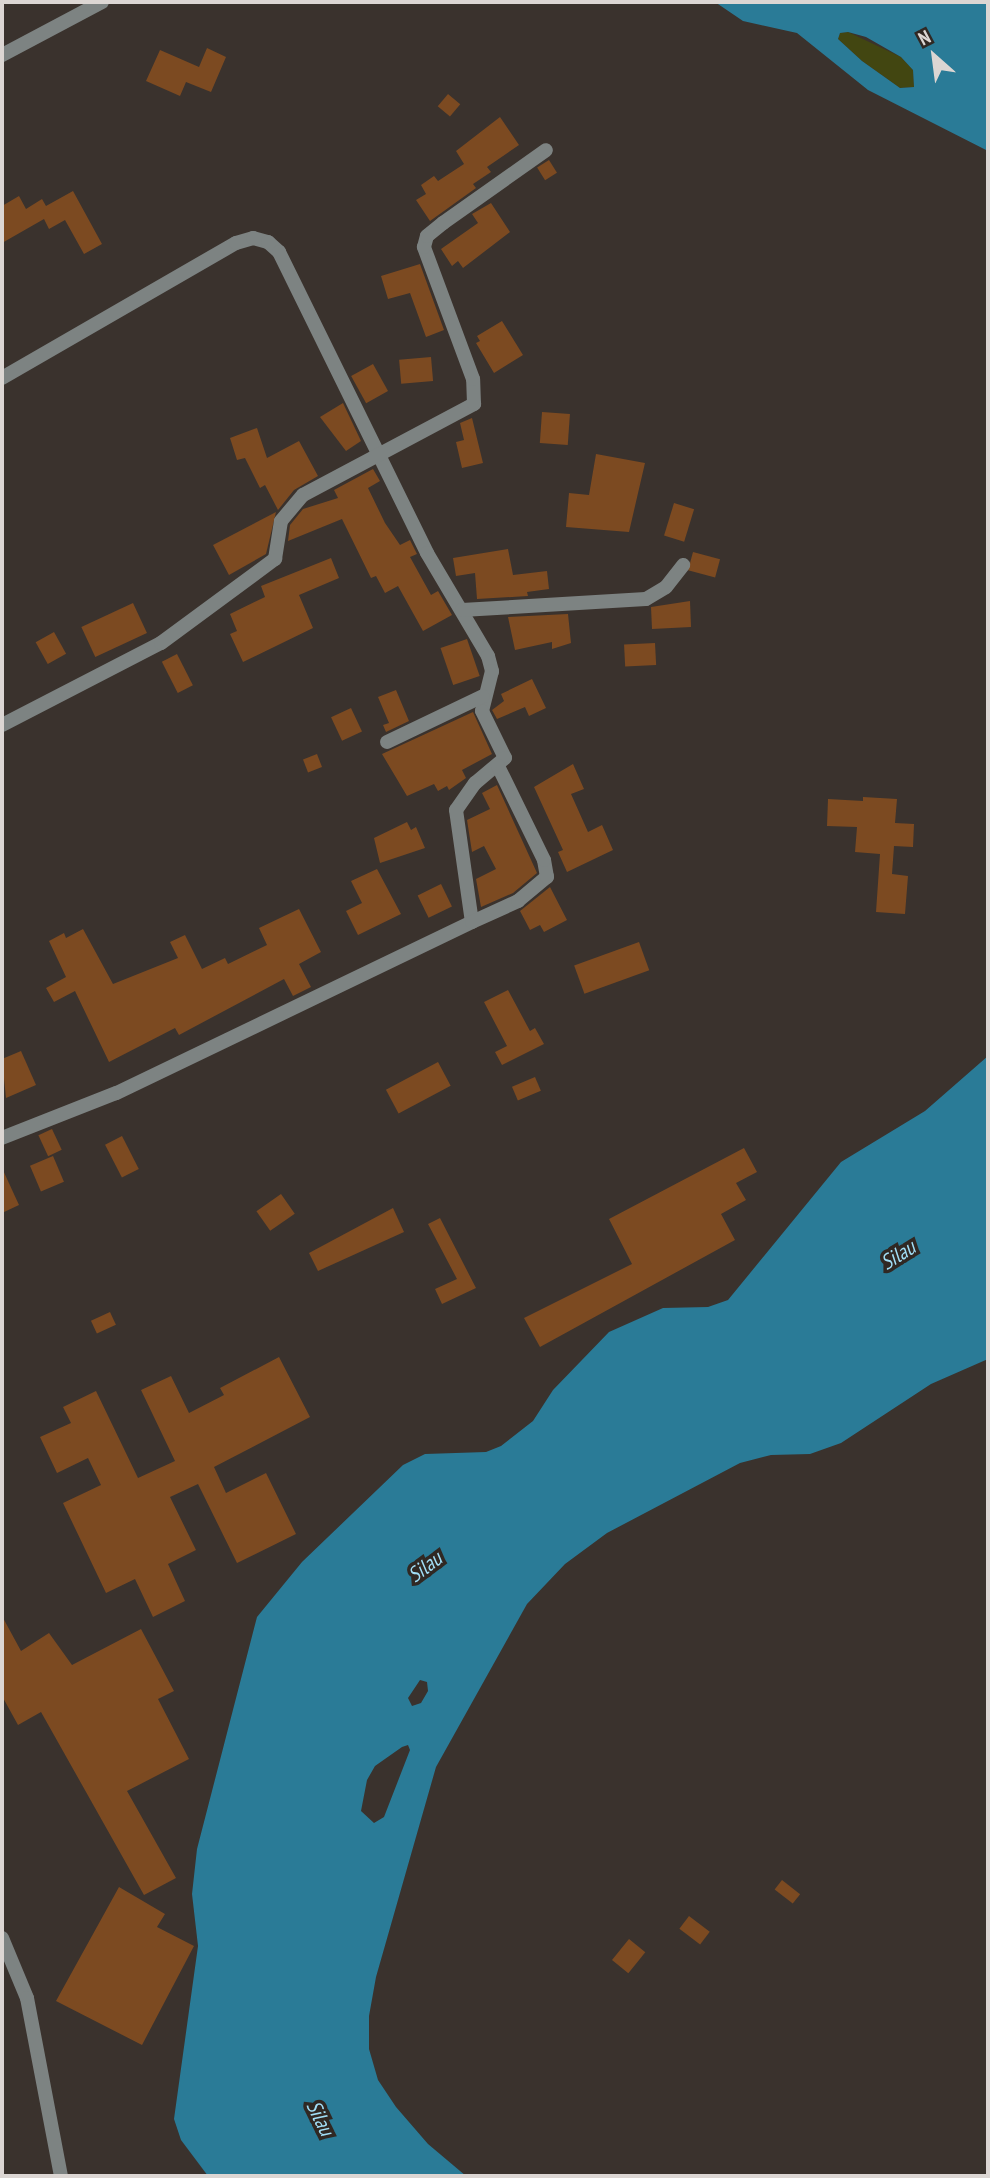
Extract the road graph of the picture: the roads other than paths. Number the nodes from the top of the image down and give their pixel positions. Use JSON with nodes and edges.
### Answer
{"nodes":[{"id":1,"x":102,"y":2,"type":"edge"},
{"id":2,"x":2,"y":55,"type":"edge"},
{"id":3,"x":546,"y":150,"type":"dead end"},
{"id":4,"x":2,"y":378,"type":"edge"},
{"id":5,"x":377,"y":453,"type":"junction"},
{"id":6,"x":683,"y":565,"type":"dead end"},
{"id":7,"x":462,"y":610,"type":"junction"},
{"id":8,"x":483,"y":696,"type":"junction"},
{"id":9,"x":2,"y":725,"type":"edge"},
{"id":10,"x":387,"y":742,"type":"dead end"},
{"id":11,"x":498,"y":766,"type":"junction"},
{"id":12,"x":472,"y":922,"type":"junction"},
{"id":13,"x":2,"y":1138,"type":"edge"},
{"id":14,"x":2,"y":1938,"type":"edge"},
{"id":15,"x":61,"y":2176,"type":"edge"}],
"edges":[{"from":1,"to":2,"type":"street"},
{"from":3,"to":5,"type":"street"},
{"from":4,"to":5,"type":"street"},
{"from":5,"to":7,"type":"street"},
{"from":5,"to":9,"type":"street"},
{"from":6,"to":7,"type":"street"},
{"from":7,"to":8,"type":"street"},
{"from":8,"to":10,"type":"street"},
{"from":8,"to":11,"type":"street"},
{"from":11,"to":12,"type":"street"},
{"from":11,"to":12,"type":"street"},
{"from":12,"to":13,"type":"street"},
{"from":14,"to":15,"type":"street"}]}
